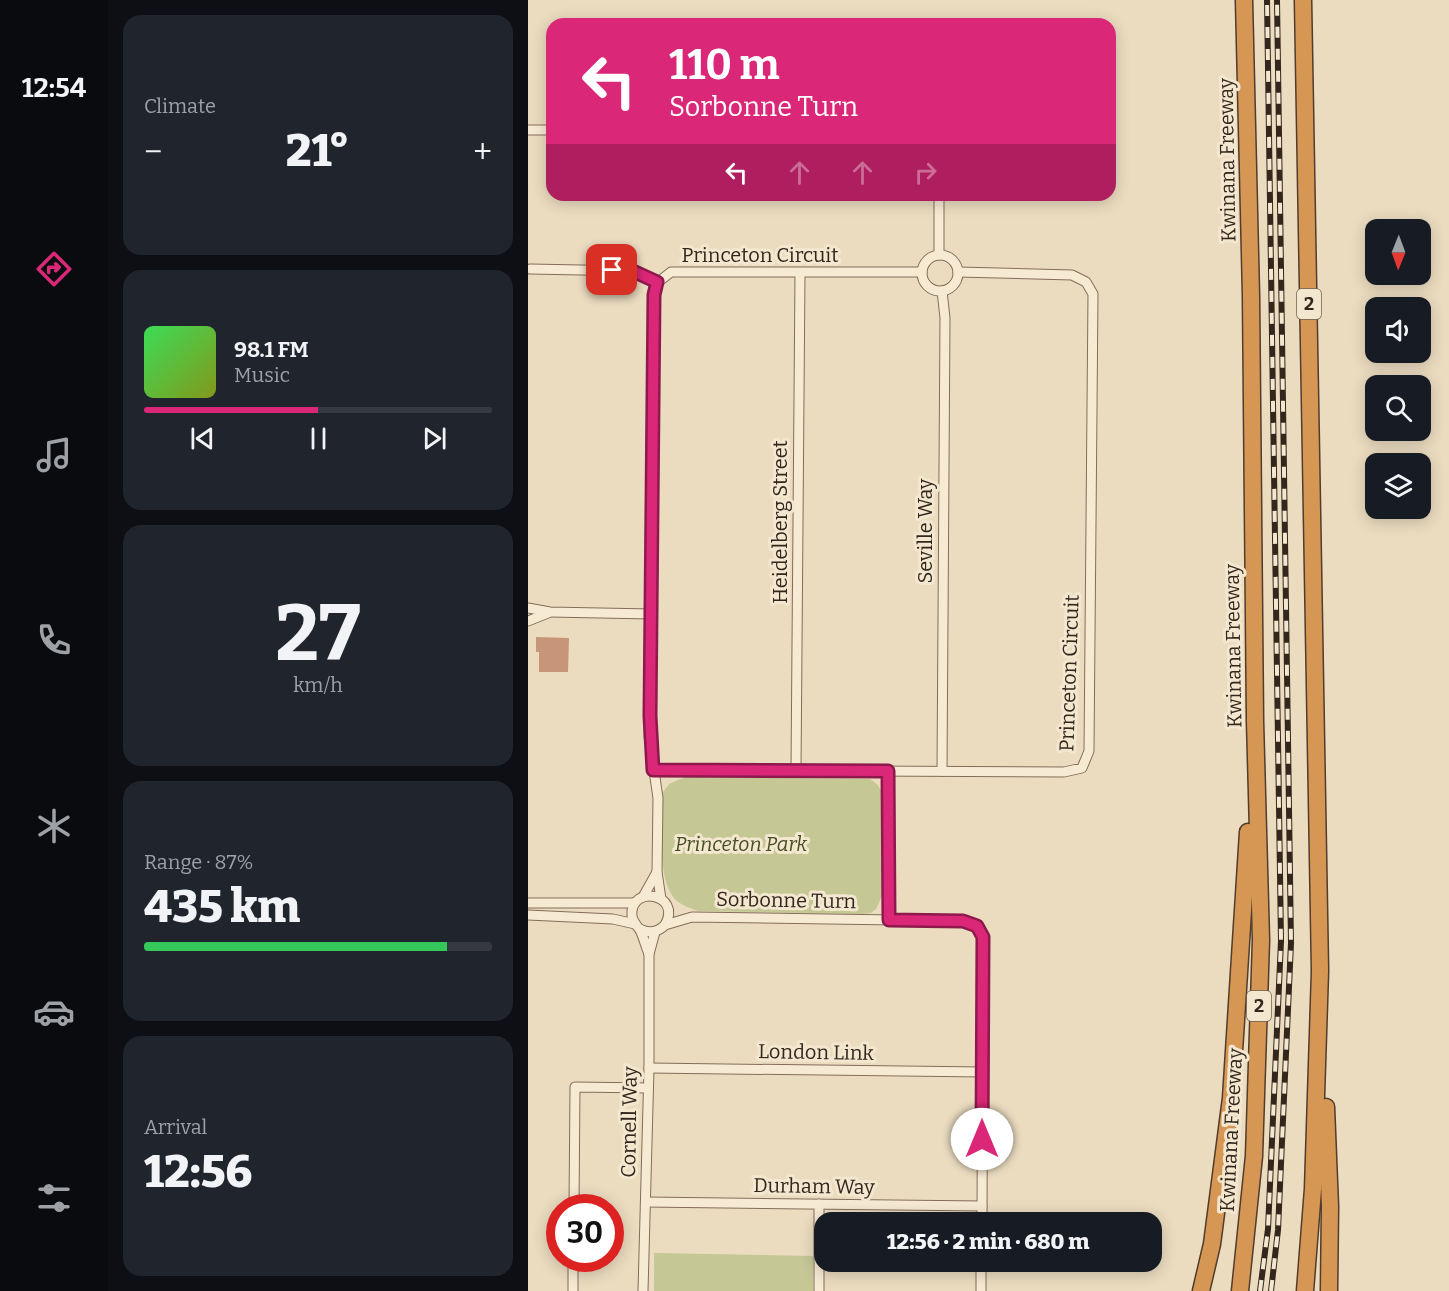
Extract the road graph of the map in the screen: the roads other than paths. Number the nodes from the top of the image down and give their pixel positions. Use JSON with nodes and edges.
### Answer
{"nodes":[{"id":1,"x":1244,"y":0,"type":"edge"},
{"id":2,"x":1303,"y":0,"type":"edge"},
{"id":3,"x":528,"y":130,"type":"edge"},
{"id":4,"x":546,"y":130,"type":"edge"},
{"id":5,"x":939,"y":201,"type":"edge"},
{"id":6,"x":939,"y":255,"type":"junction"},
{"id":7,"x":530,"y":269,"type":"dead end"},
{"id":8,"x":958,"y":272,"type":"junction"},
{"id":9,"x":800,"y":273,"type":"junction"},
{"id":10,"x":922,"y":273,"type":"junction"},
{"id":11,"x":657,"y":282,"type":"junction"},
{"id":12,"x":942,"y":291,"type":"junction"},
{"id":13,"x":528,"y":608,"type":"edge"},
{"id":14,"x":550,"y":612,"type":"junction"},
{"id":15,"x":651,"y":614,"type":"junction"},
{"id":16,"x":528,"y":621,"type":"edge"},
{"id":17,"x":1255,"y":721,"type":"junction"},
{"id":18,"x":653,"y":770,"type":"junction"},
{"id":19,"x":796,"y":771,"type":"junction"},
{"id":20,"x":888,"y":771,"type":"junction"},
{"id":21,"x":942,"y":771,"type":"junction"},
{"id":22,"x":657,"y":872,"type":"junction"},
{"id":23,"x":644,"y":897,"type":"junction"},
{"id":24,"x":661,"y":899,"type":"junction"},
{"id":25,"x":528,"y":903,"type":"edge"},
{"id":26,"x":635,"y":903,"type":"junction"},
{"id":27,"x":668,"y":908,"type":"junction"},
{"id":28,"x":528,"y":915,"type":"edge"},
{"id":29,"x":692,"y":917,"type":"junction"},
{"id":30,"x":889,"y":920,"type":"junction"},
{"id":31,"x":665,"y":925,"type":"junction"},
{"id":32,"x":638,"y":926,"type":"junction"},
{"id":33,"x":655,"y":932,"type":"junction"},
{"id":34,"x":649,"y":954,"type":"junction"},
{"id":35,"x":1320,"y":971,"type":"junction"},
{"id":36,"x":649,"y":1068,"type":"junction"},
{"id":37,"x":983,"y":1072,"type":"junction"},
{"id":38,"x":648,"y":1088,"type":"junction"},
{"id":39,"x":574,"y":1194,"type":"edge"},
{"id":40,"x":646,"y":1202,"type":"junction"},
{"id":41,"x":819,"y":1204,"type":"junction"},
{"id":42,"x":982,"y":1206,"type":"junction"},
{"id":43,"x":982,"y":1212,"type":"edge"},
{"id":44,"x":573,"y":1272,"type":"edge"},
{"id":45,"x":981,"y":1272,"type":"edge"},
{"id":46,"x":573,"y":1291,"type":"edge"},
{"id":47,"x":643,"y":1291,"type":"edge"},
{"id":48,"x":819,"y":1291,"type":"edge"},
{"id":49,"x":981,"y":1291,"type":"edge"},
{"id":50,"x":1201,"y":1291,"type":"edge"},
{"id":51,"x":1240,"y":1291,"type":"edge"},
{"id":52,"x":1305,"y":1291,"type":"edge"},
{"id":53,"x":1329,"y":1291,"type":"edge"}],
"edges":[{"from":1,"to":17,"type":"highway","name":"Kwinana Freeway","number":"2"},
{"from":2,"to":35,"type":"highway","number":"2"},
{"from":3,"to":4,"type":"street"},
{"from":5,"to":6,"type":"street"},
{"from":6,"to":8,"type":"street"},
{"from":6,"to":10,"type":"street"},
{"from":7,"to":11,"type":"street"},
{"from":8,"to":12,"type":"street"},
{"from":8,"to":21,"type":"street","name":"Princeton Circuit"},
{"from":9,"to":10,"type":"street","name":"Princeton Circuit"},
{"from":9,"to":11,"type":"street","name":"Princeton Circuit"},
{"from":9,"to":19,"type":"street","name":"Heidelberg Street"},
{"from":10,"to":12,"type":"street"},
{"from":11,"to":15,"type":"street","name":"Princeton Circuit"},
{"from":12,"to":21,"type":"street","name":"Seville Way"},
{"from":13,"to":14,"type":"street"},
{"from":14,"to":15,"type":"street"},
{"from":14,"to":16,"type":"street"},
{"from":15,"to":18,"type":"street","name":"Princeton Circuit"},
{"from":17,"to":50,"type":"highway","number":"2"},
{"from":17,"to":51,"type":"highway","name":"Kwinana Freeway","number":"2"},
{"from":18,"to":19,"type":"street","name":"Princeton Circuit"},
{"from":18,"to":22,"type":"street","name":"Princeton Circuit"},
{"from":19,"to":20,"type":"street","name":"Princeton Circuit"},
{"from":20,"to":21,"type":"street","name":"Princeton Circuit"},
{"from":20,"to":30,"type":"street"},
{"from":22,"to":23,"type":"street","name":"Princeton Circuit"},
{"from":22,"to":24,"type":"street","name":"Princeton Circuit"},
{"from":23,"to":24,"type":"street"},
{"from":23,"to":26,"type":"street"},
{"from":24,"to":27,"type":"street"},
{"from":25,"to":26,"type":"street"},
{"from":26,"to":32,"type":"street"},
{"from":27,"to":29,"type":"street","name":"Sorbonne Turn"},
{"from":27,"to":31,"type":"street"},
{"from":28,"to":32,"type":"street"},
{"from":29,"to":30,"type":"street","name":"Sorbonne Turn"},
{"from":29,"to":31,"type":"street","name":"Sorbonne Turn"},
{"from":30,"to":37,"type":"street","name":"Sorbonne Turn"},
{"from":31,"to":33,"type":"street"},
{"from":32,"to":33,"type":"street"},
{"from":32,"to":34,"type":"street","name":"Cornell Way"},
{"from":33,"to":34,"type":"street","name":"Cornell Way"},
{"from":34,"to":36,"type":"street","name":"Cornell Way"},
{"from":35,"to":52,"type":"highway","number":"2"},
{"from":35,"to":53,"type":"highway","number":"2"},
{"from":36,"to":37,"type":"street","name":"London Link"},
{"from":36,"to":38,"type":"street","name":"Cornell Way"},
{"from":37,"to":42,"type":"street","name":"Sorbonne Turn"},
{"from":38,"to":39,"type":"street"},
{"from":38,"to":40,"type":"street","name":"Cornell Way"},
{"from":40,"to":41,"type":"street","name":"Durham Way"},
{"from":40,"to":47,"type":"street","name":"Cornell Way"},
{"from":41,"to":42,"type":"street","name":"Durham Way"},
{"from":41,"to":48,"type":"street"},
{"from":42,"to":43,"type":"street","name":"Sorbonne Turn"},
{"from":44,"to":46,"type":"street"},
{"from":45,"to":49,"type":"street"}]}
